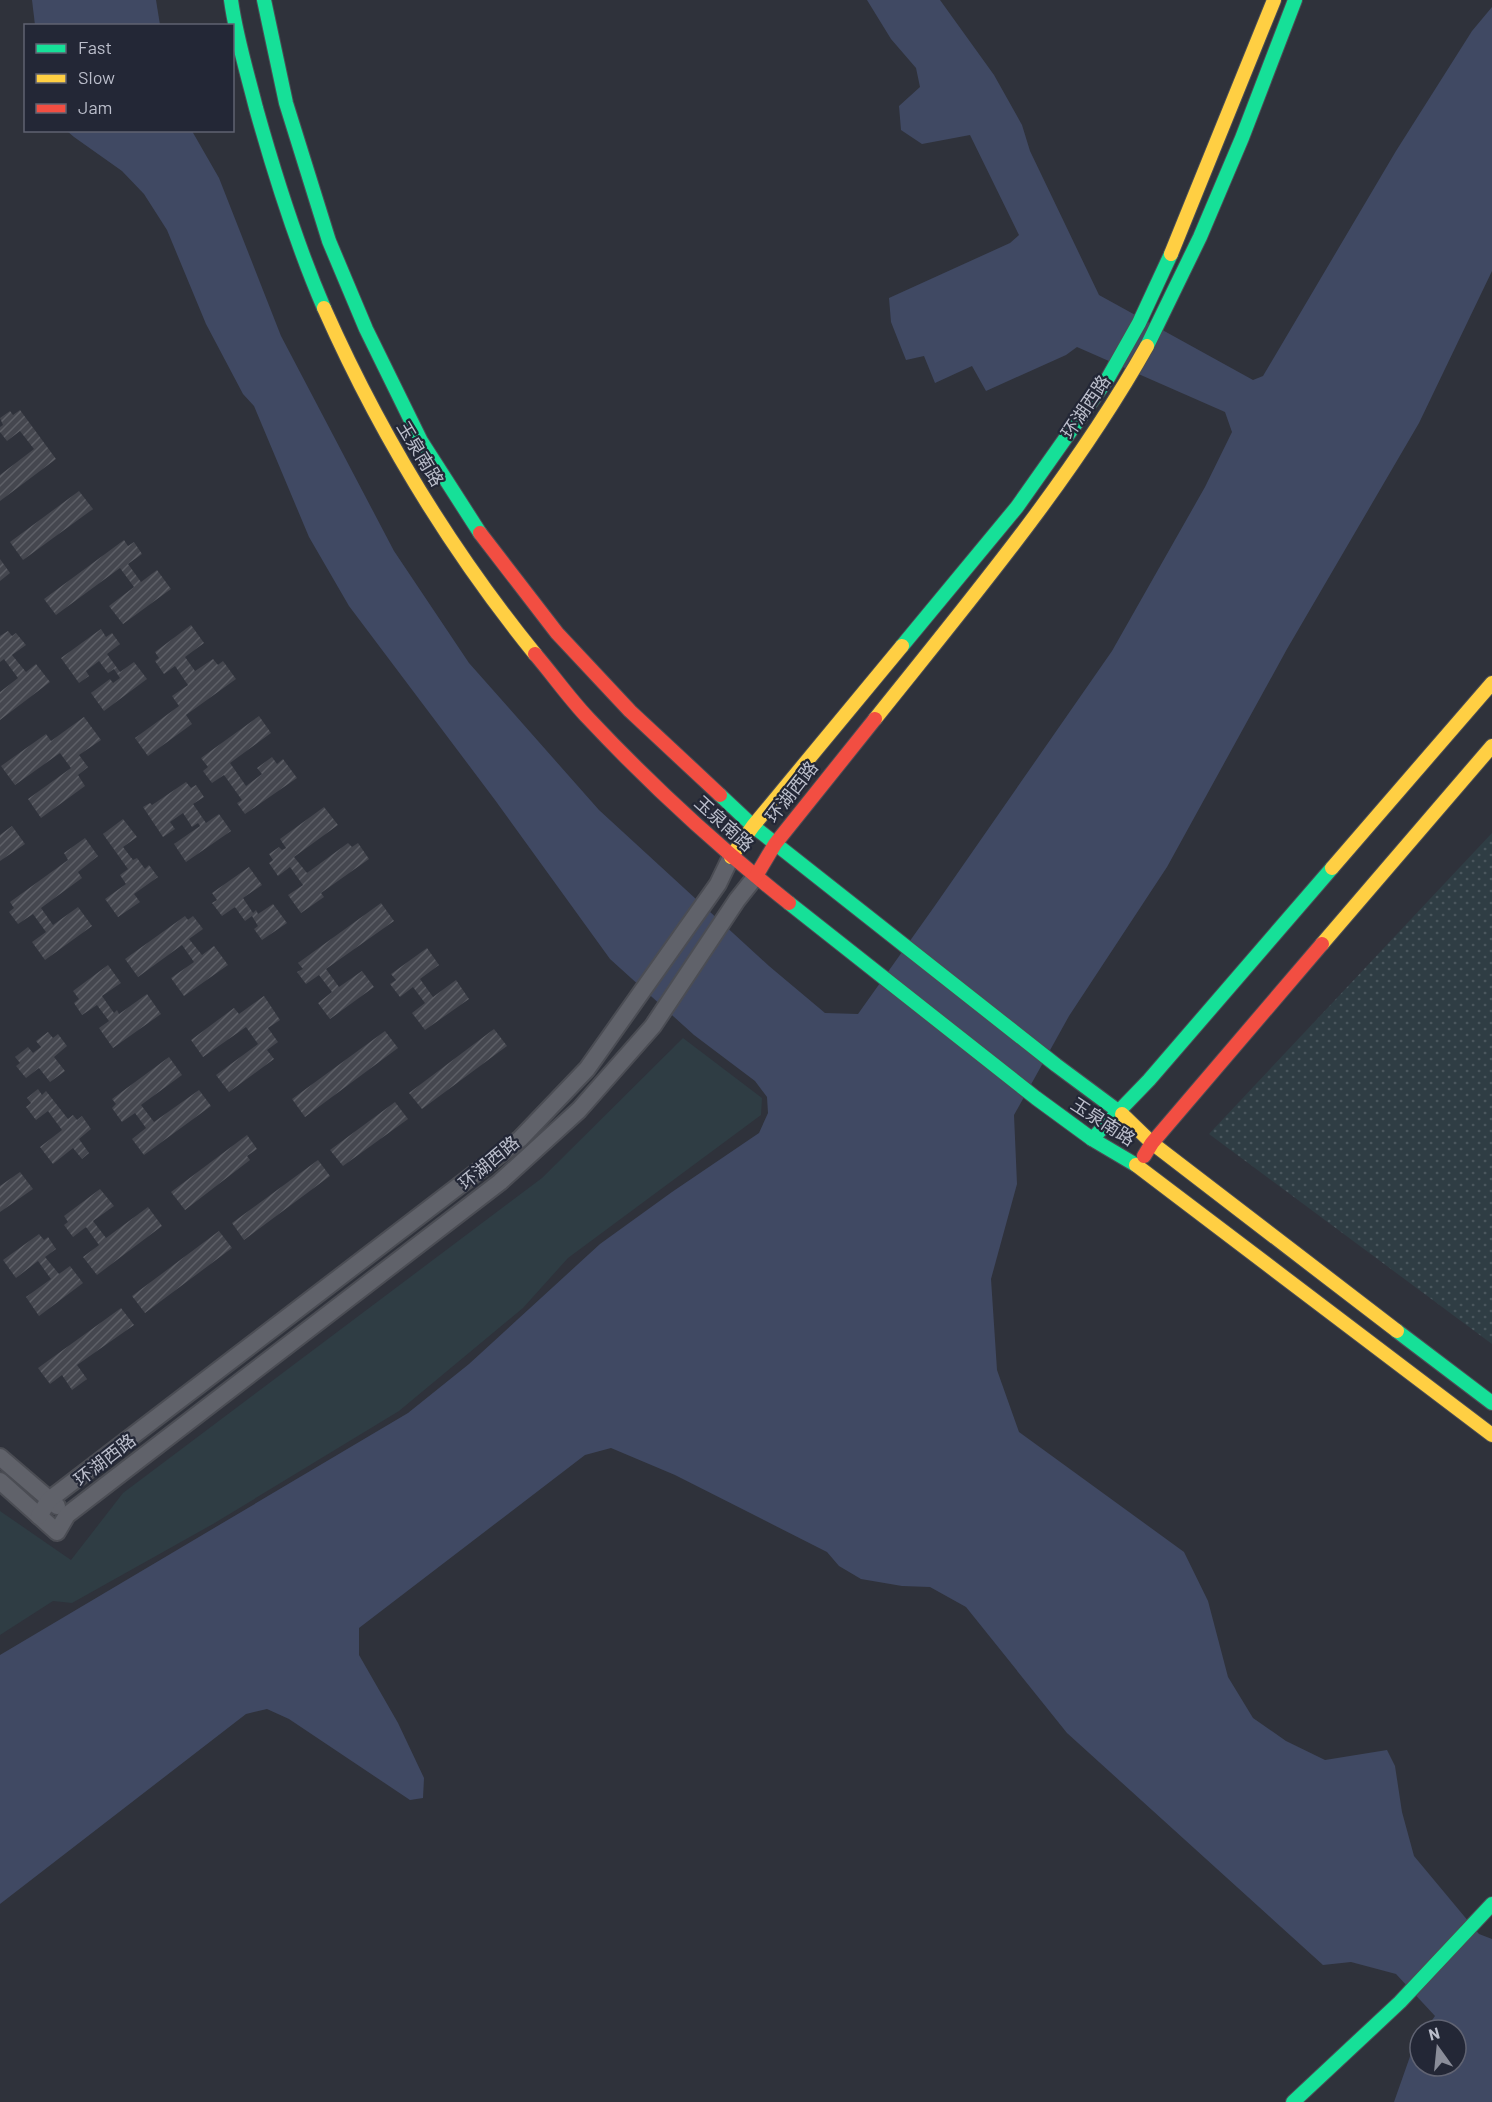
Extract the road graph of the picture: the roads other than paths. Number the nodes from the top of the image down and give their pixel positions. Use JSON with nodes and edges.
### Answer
{"nodes":[{"id":1,"x":231,"y":0,"type":"edge"},
{"id":2,"x":264,"y":0,"type":"edge"},
{"id":3,"x":1274,"y":0,"type":"edge"},
{"id":4,"x":1295,"y":0,"type":"edge"},
{"id":5,"x":1492,"y":683,"type":"edge"},
{"id":6,"x":1492,"y":746,"type":"edge"},
{"id":7,"x":753,"y":826,"type":"junction"},
{"id":8,"x":775,"y":844,"type":"junction"},
{"id":9,"x":731,"y":857,"type":"junction"},
{"id":10,"x":756,"y":876,"type":"junction"},
{"id":11,"x":1118,"y":1110,"type":"junction"},
{"id":12,"x":1092,"y":1139,"type":"junction"},
{"id":13,"x":1152,"y":1143,"type":"junction"},
{"id":14,"x":1137,"y":1165,"type":"junction"},
{"id":15,"x":1492,"y":1403,"type":"edge"},
{"id":16,"x":1492,"y":1434,"type":"edge"},
{"id":17,"x":0,"y":1457,"type":"edge"},
{"id":18,"x":0,"y":1481,"type":"edge"},
{"id":19,"x":49,"y":1500,"type":"junction"},
{"id":20,"x":67,"y":1515,"type":"junction"},
{"id":21,"x":39,"y":1516,"type":"junction"},
{"id":22,"x":1490,"y":1907,"type":"edge"},
{"id":23,"x":1293,"y":2102,"type":"edge"}],
"edges":[{"from":1,"to":9,"type":"street","name":"玉泉南路"},
{"from":2,"to":7,"type":"street","name":"玉泉南路"},
{"from":3,"to":7,"type":"street","name":"环湖西路"},
{"from":4,"to":8,"type":"street","name":"环湖西路"},
{"from":5,"to":11,"type":"street"},
{"from":6,"to":13,"type":"street"},
{"from":7,"to":8,"type":"street","name":"玉泉南路"},
{"from":7,"to":9,"type":"street","name":"环湖西路"},
{"from":8,"to":10,"type":"street","name":"环湖西路"},
{"from":8,"to":11,"type":"street","name":"玉泉南路"},
{"from":9,"to":10,"type":"street","name":"玉泉南路"},
{"from":9,"to":19,"type":"street","name":"环湖西路"},
{"from":10,"to":12,"type":"street","name":"玉泉南路"},
{"from":10,"to":20,"type":"street","name":"环湖西路"},
{"from":11,"to":12,"type":"street"},
{"from":11,"to":13,"type":"street","name":"玉泉南路"},
{"from":12,"to":14,"type":"street","name":"玉泉南路"},
{"from":13,"to":14,"type":"street"},
{"from":13,"to":15,"type":"street","name":"玉泉南路"},
{"from":14,"to":16,"type":"street","name":"玉泉南路"},
{"from":17,"to":19,"type":"street"},
{"from":18,"to":21,"type":"street"},
{"from":19,"to":20,"type":"street"},
{"from":19,"to":21,"type":"street","name":"环湖西路"},
{"from":20,"to":21,"type":"street","name":"环湖西路"},
{"from":22,"to":23,"type":"street"}]}
